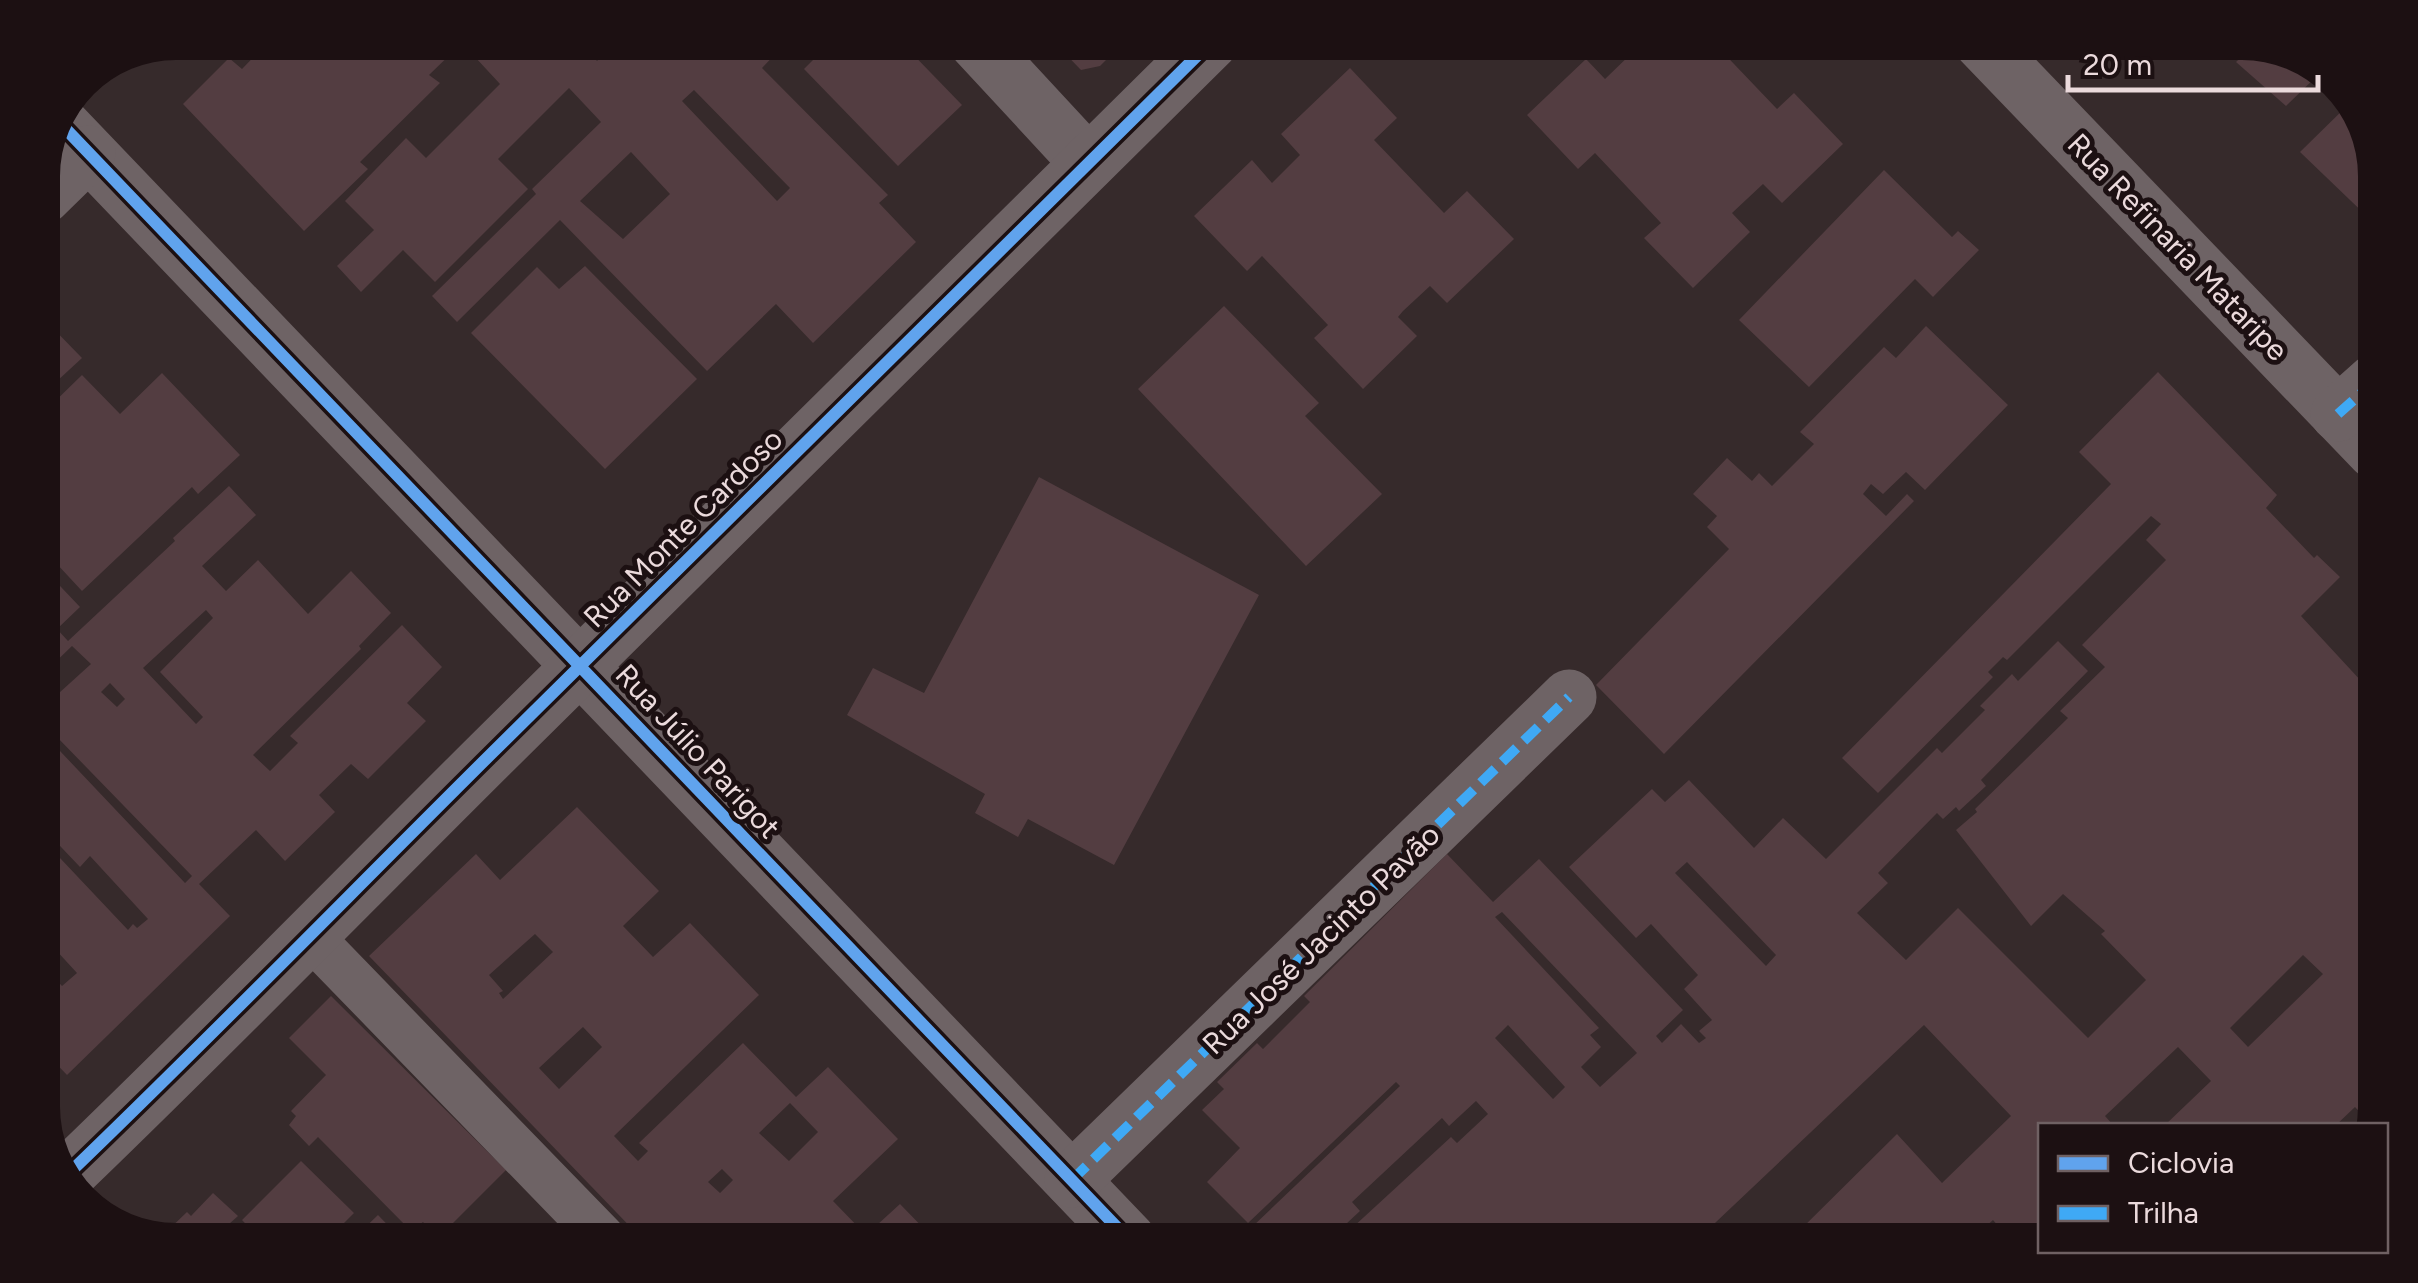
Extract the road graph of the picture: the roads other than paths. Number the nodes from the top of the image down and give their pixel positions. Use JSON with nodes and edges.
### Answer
{"nodes":[{"id":1,"x":993,"y":60,"type":"edge"},
{"id":2,"x":1193,"y":60,"type":"edge"},
{"id":3,"x":1999,"y":60,"type":"edge"},
{"id":4,"x":75,"y":140,"type":"edge"},
{"id":5,"x":1088,"y":163,"type":"junction"},
{"id":6,"x":60,"y":166,"type":"edge"},
{"id":7,"x":2358,"y":410,"type":"edge"},
{"id":8,"x":581,"y":664,"type":"junction"},
{"id":9,"x":1569,"y":697,"type":"dead end"},
{"id":10,"x":309,"y":935,"type":"junction"},
{"id":11,"x":77,"y":1166,"type":"edge"},
{"id":12,"x":1072,"y":1180,"type":"junction"},
{"id":13,"x":588,"y":1223,"type":"edge"},
{"id":14,"x":1113,"y":1223,"type":"edge"}],
"edges":[{"from":1,"to":5,"type":"street"},
{"from":2,"to":5,"type":"street","name":"Rua Monte Cardoso"},
{"from":3,"to":7,"type":"street","name":"Rua Refinaria Mataripe"},
{"from":4,"to":6,"type":"street"},
{"from":4,"to":8,"type":"street","name":"Rua Júlio Parigot"},
{"from":5,"to":8,"type":"street","name":"Rua Monte Cardoso"},
{"from":8,"to":10,"type":"street","name":"Rua Monte Cardoso"},
{"from":8,"to":12,"type":"street","name":"Rua Júlio Parigot"},
{"from":9,"to":12,"type":"street","name":"Rua José Jacinto Pavão"},
{"from":10,"to":11,"type":"street","name":"Rua Monte Cardoso"},
{"from":10,"to":13,"type":"lane"},
{"from":12,"to":14,"type":"street","name":"Rua Júlio Parigot"}]}
